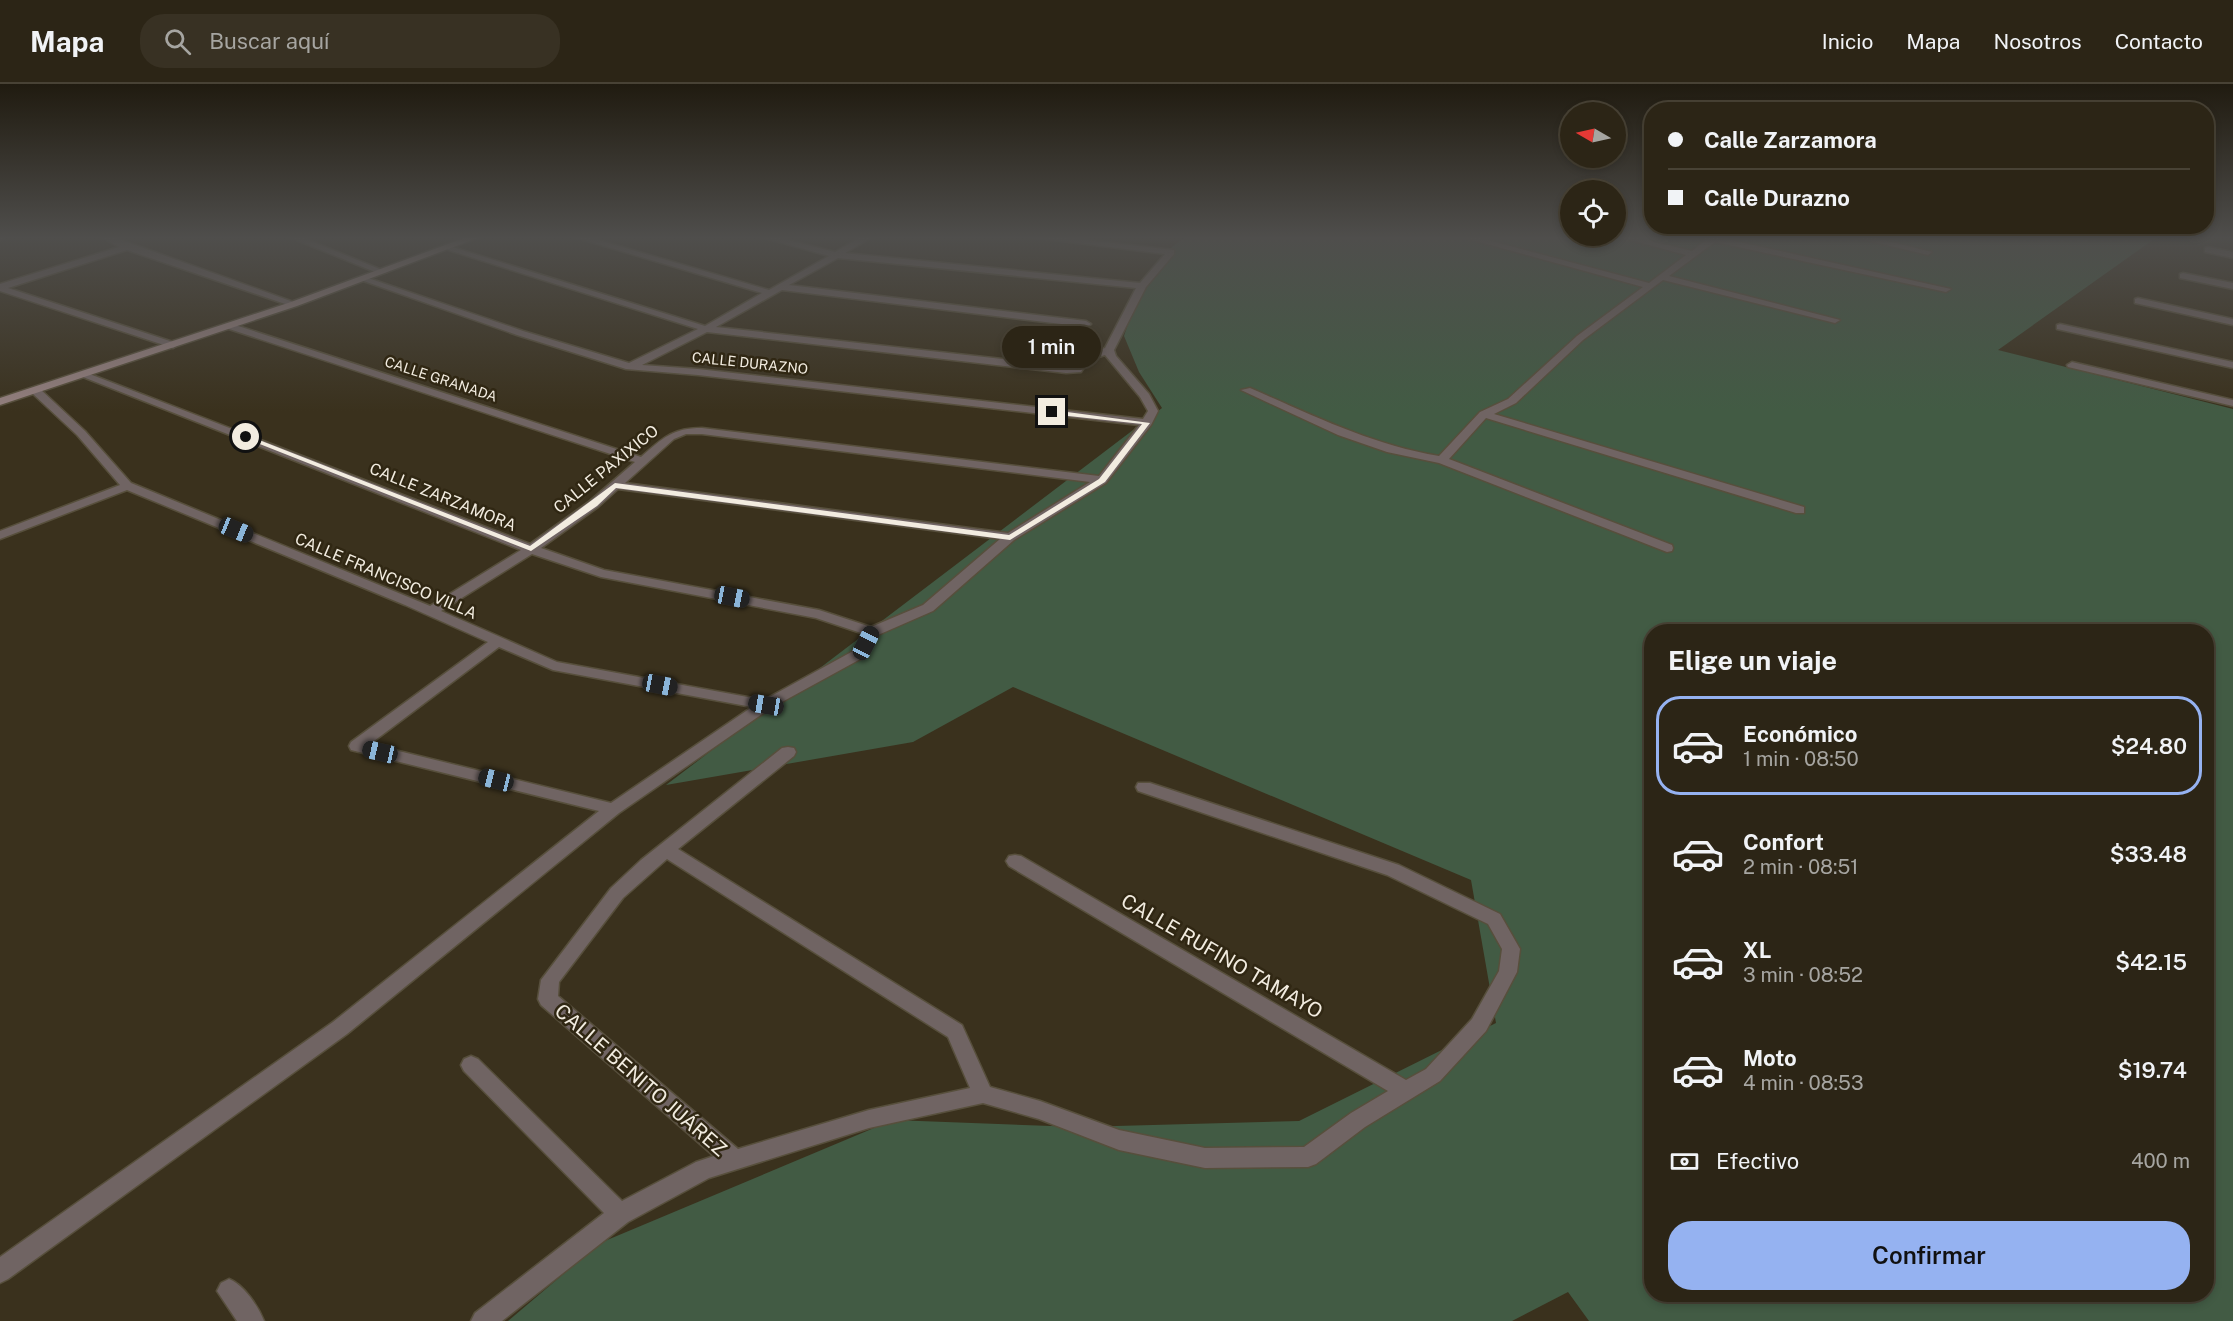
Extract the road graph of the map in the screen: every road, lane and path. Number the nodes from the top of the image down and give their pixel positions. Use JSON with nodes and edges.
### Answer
{"nodes":[{"id":1,"x":20,"y":295,"type":"edge"},
{"id":2,"x":267,"y":295,"type":"edge"},
{"id":3,"x":319,"y":295,"type":"edge"},
{"id":4,"x":408,"y":295,"type":"edge"},
{"id":5,"x":596,"y":295,"type":"edge"},
{"id":6,"x":767,"y":295,"type":"edge"},
{"id":7,"x":845,"y":295,"type":"edge"},
{"id":8,"x":1138,"y":295,"type":"edge"},
{"id":9,"x":1639,"y":295,"type":"edge"},
{"id":10,"x":1733,"y":295,"type":"edge"},
{"id":11,"x":2138,"y":302,"type":"dead end"},
{"id":12,"x":294,"y":304,"type":"junction"},
{"id":13,"x":1835,"y":320,"type":"dead end"},
{"id":14,"x":2233,"y":322,"type":"edge"},
{"id":15,"x":1086,"y":324,"type":"dead end"},
{"id":16,"x":229,"y":326,"type":"junction"},
{"id":17,"x":2060,"y":327,"type":"dead end"},
{"id":18,"x":706,"y":329,"type":"junction"},
{"id":19,"x":172,"y":345,"type":"junction"},
{"id":20,"x":1109,"y":350,"type":"junction"},
{"id":21,"x":2072,"y":364,"type":"dead end"},
{"id":22,"x":2233,"y":365,"type":"edge"},
{"id":23,"x":630,"y":367,"type":"junction"},
{"id":24,"x":83,"y":375,"type":"junction"},
{"id":25,"x":1246,"y":390,"type":"dead end"},
{"id":26,"x":36,"y":391,"type":"junction"},
{"id":27,"x":4,"y":399,"type":"edge"},
{"id":28,"x":2233,"y":403,"type":"edge"},
{"id":29,"x":1485,"y":414,"type":"junction"},
{"id":30,"x":1147,"y":423,"type":"junction"},
{"id":31,"x":1442,"y":460,"type":"junction"},
{"id":32,"x":643,"y":461,"type":"junction"},
{"id":33,"x":1102,"y":480,"type":"junction"},
{"id":34,"x":615,"y":485,"type":"junction"},
{"id":35,"x":127,"y":486,"type":"junction"},
{"id":36,"x":1800,"y":510,"type":"dead end"},
{"id":37,"x":0,"y":535,"type":"edge"},
{"id":38,"x":1010,"y":537,"type":"junction"},
{"id":39,"x":1667,"y":548,"type":"dead end"},
{"id":40,"x":531,"y":549,"type":"junction"},
{"id":41,"x":429,"y":612,"type":"junction"},
{"id":42,"x":872,"y":632,"type":"junction"},
{"id":43,"x":497,"y":642,"type":"junction"},
{"id":44,"x":766,"y":705,"type":"junction"},
{"id":45,"x":788,"y":752,"type":"dead end"},
{"id":46,"x":1144,"y":788,"type":"dead end"},
{"id":47,"x":613,"y":808,"type":"junction"},
{"id":48,"x":666,"y":849,"type":"junction"},
{"id":49,"x":1015,"y":861,"type":"dead end"},
{"id":50,"x":471,"y":1065,"type":"dead end"},
{"id":51,"x":1406,"y":1090,"type":"junction"},
{"id":52,"x":983,"y":1094,"type":"junction"},
{"id":53,"x":735,"y":1160,"type":"junction"},
{"id":54,"x":620,"y":1214,"type":"junction"},
{"id":55,"x":0,"y":1271,"type":"edge"},
{"id":56,"x":229,"y":1291,"type":"dead end"},
{"id":57,"x":252,"y":1321,"type":"edge"},
{"id":58,"x":483,"y":1321,"type":"edge"}],
"edges":[{"from":1,"to":19,"type":"street"},
{"from":2,"to":12,"type":"street"},
{"from":3,"to":12,"type":"main road"},
{"from":4,"to":23,"type":"street","name":"CALLE DURAZNO"},
{"from":5,"to":18,"type":"street"},
{"from":6,"to":18,"type":"street"},
{"from":7,"to":15,"type":"street"},
{"from":8,"to":20,"type":"street"},
{"from":9,"to":29,"type":"street"},
{"from":10,"to":13,"type":"street"},
{"from":11,"to":14,"type":"street"},
{"from":12,"to":16,"type":"main road"},
{"from":16,"to":19,"type":"main road"},
{"from":16,"to":32,"type":"street","name":"CALLE GRANADA"},
{"from":17,"to":22,"type":"street"},
{"from":18,"to":20,"type":"street"},
{"from":18,"to":23,"type":"street"},
{"from":19,"to":24,"type":"main road"},
{"from":20,"to":30,"type":"street"},
{"from":21,"to":28,"type":"street"},
{"from":23,"to":30,"type":"street","name":"CALLE DURAZNO"},
{"from":24,"to":26,"type":"main road"},
{"from":24,"to":40,"type":"street","name":"CALLE ZARZAMORA"},
{"from":25,"to":31,"type":"street"},
{"from":26,"to":27,"type":"main road"},
{"from":26,"to":35,"type":"street","name":"CALLE FRANCISCO VILLA"},
{"from":29,"to":31,"type":"street"},
{"from":29,"to":36,"type":"street"},
{"from":30,"to":33,"type":"street"},
{"from":31,"to":39,"type":"street"},
{"from":32,"to":33,"type":"street","name":"CALLE PAXIXICO"},
{"from":32,"to":34,"type":"street","name":"CALLE PAXIXICO"},
{"from":33,"to":38,"type":"street"},
{"from":34,"to":38,"type":"street"},
{"from":34,"to":40,"type":"street","name":"CALLE PAXIXICO"},
{"from":35,"to":37,"type":"street"},
{"from":35,"to":41,"type":"street","name":"CALLE FRANCISCO VILLA"},
{"from":38,"to":42,"type":"street"},
{"from":40,"to":41,"type":"street","name":"CALLE PAXIXICO"},
{"from":40,"to":42,"type":"street","name":"CALLE ZARZAMORA"},
{"from":41,"to":43,"type":"street","name":"CALLE FRANCISCO VILLA"},
{"from":42,"to":44,"type":"street"},
{"from":43,"to":44,"type":"street","name":"CALLE FRANCISCO VILLA"},
{"from":43,"to":47,"type":"street"},
{"from":44,"to":47,"type":"street"},
{"from":45,"to":48,"type":"street"},
{"from":46,"to":51,"type":"street"},
{"from":47,"to":55,"type":"street"},
{"from":48,"to":52,"type":"street"},
{"from":48,"to":53,"type":"street","name":"CALLE BENITO JUÁREZ"},
{"from":49,"to":51,"type":"street","name":"CALLE RUFINO TAMAYO"},
{"from":50,"to":54,"type":"street"},
{"from":51,"to":52,"type":"street"},
{"from":52,"to":53,"type":"street"},
{"from":53,"to":54,"type":"street"},
{"from":54,"to":58,"type":"street"},
{"from":56,"to":57,"type":"street"}]}
